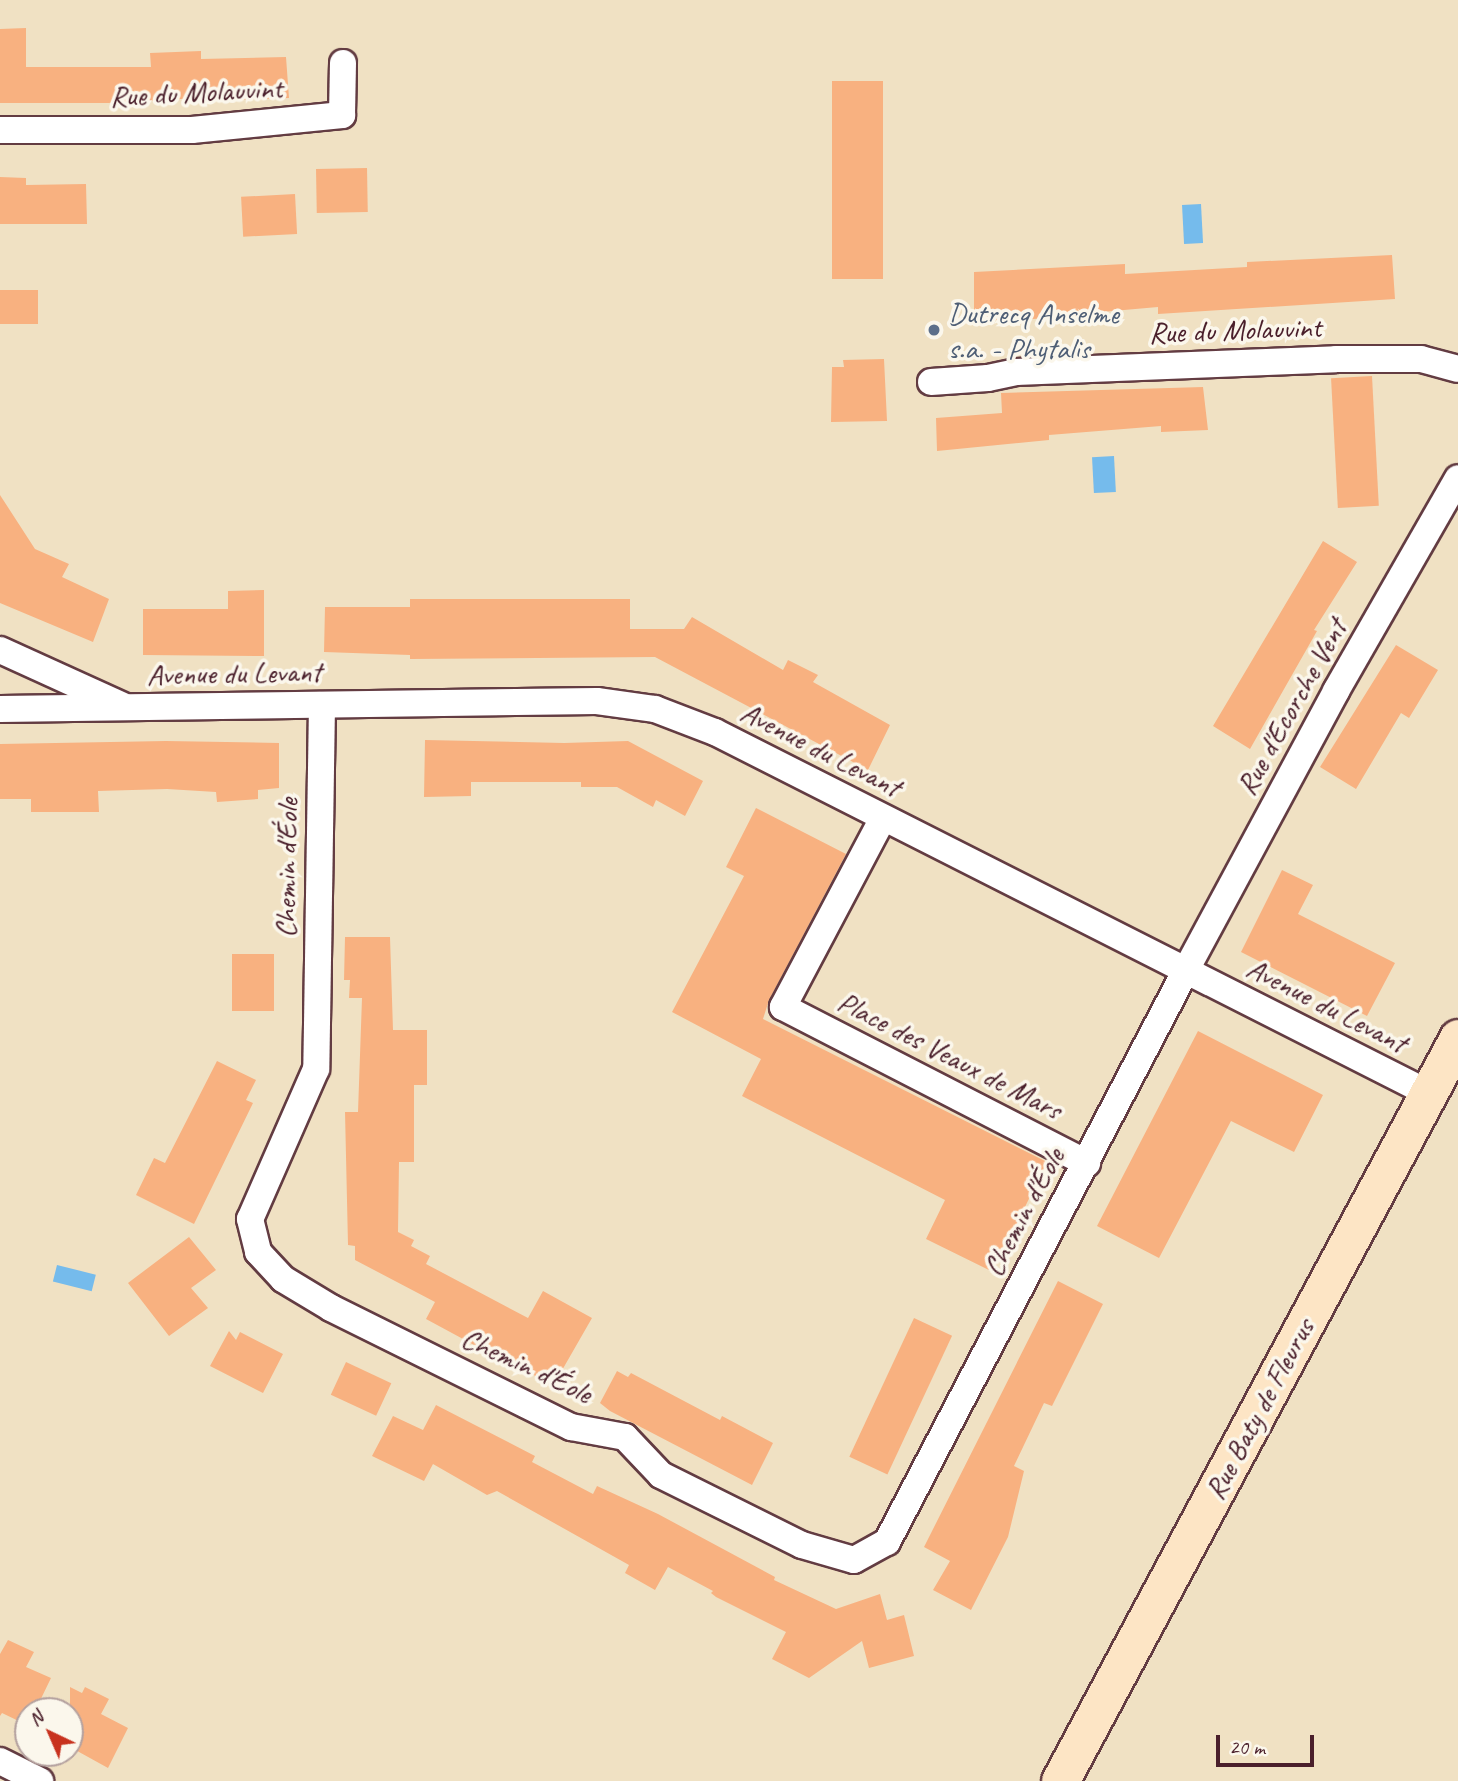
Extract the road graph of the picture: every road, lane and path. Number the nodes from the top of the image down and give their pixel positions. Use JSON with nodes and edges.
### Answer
{"nodes":[{"id":1,"x":344,"y":63,"type":"dead end"},
{"id":2,"x":0,"y":130,"type":"edge"},
{"id":3,"x":1458,"y":369,"type":"edge"},
{"id":4,"x":931,"y":382,"type":"dead end"},
{"id":5,"x":1458,"y":478,"type":"edge"},
{"id":6,"x":0,"y":650,"type":"edge"},
{"id":7,"x":322,"y":705,"type":"junction"},
{"id":8,"x":125,"y":708,"type":"junction"},
{"id":9,"x":0,"y":709,"type":"edge"},
{"id":10,"x":883,"y":818,"type":"junction"},
{"id":11,"x":1186,"y":970,"type":"junction"},
{"id":12,"x":1458,"y":1038,"type":"edge"},
{"id":13,"x":1428,"y":1093,"type":"junction"},
{"id":14,"x":1087,"y":1163,"type":"junction"},
{"id":15,"x":0,"y":1761,"type":"edge"},
{"id":16,"x":40,"y":1781,"type":"edge"},
{"id":17,"x":1060,"y":1781,"type":"edge"}],
"edges":[{"from":1,"to":2,"type":"street","name":"Rue du Molauvint"},
{"from":3,"to":4,"type":"street","name":"Rue du Molauvint"},
{"from":5,"to":11,"type":"street","name":"Rue d'Ecorche Vent"},
{"from":6,"to":8,"type":"street","name":"Avenue du Levant"},
{"from":7,"to":8,"type":"street","name":"Avenue du Levant"},
{"from":7,"to":10,"type":"street","name":"Avenue du Levant"},
{"from":7,"to":14,"type":"street","name":"Chemin d'Éole"},
{"from":8,"to":9,"type":"street","name":"Avenue du Levant"},
{"from":10,"to":11,"type":"street","name":"Avenue du Levant"},
{"from":10,"to":14,"type":"street","name":"Place des Veaux de Mars"},
{"from":11,"to":13,"type":"street","name":"Avenue du Levant"},
{"from":11,"to":14,"type":"street","name":"Chemin d'Éole"},
{"from":12,"to":13,"type":"street","name":"Rue Baty de Fleurus"},
{"from":13,"to":17,"type":"street","name":"Rue Baty de Fleurus"},
{"from":15,"to":16,"type":"street"}]}
